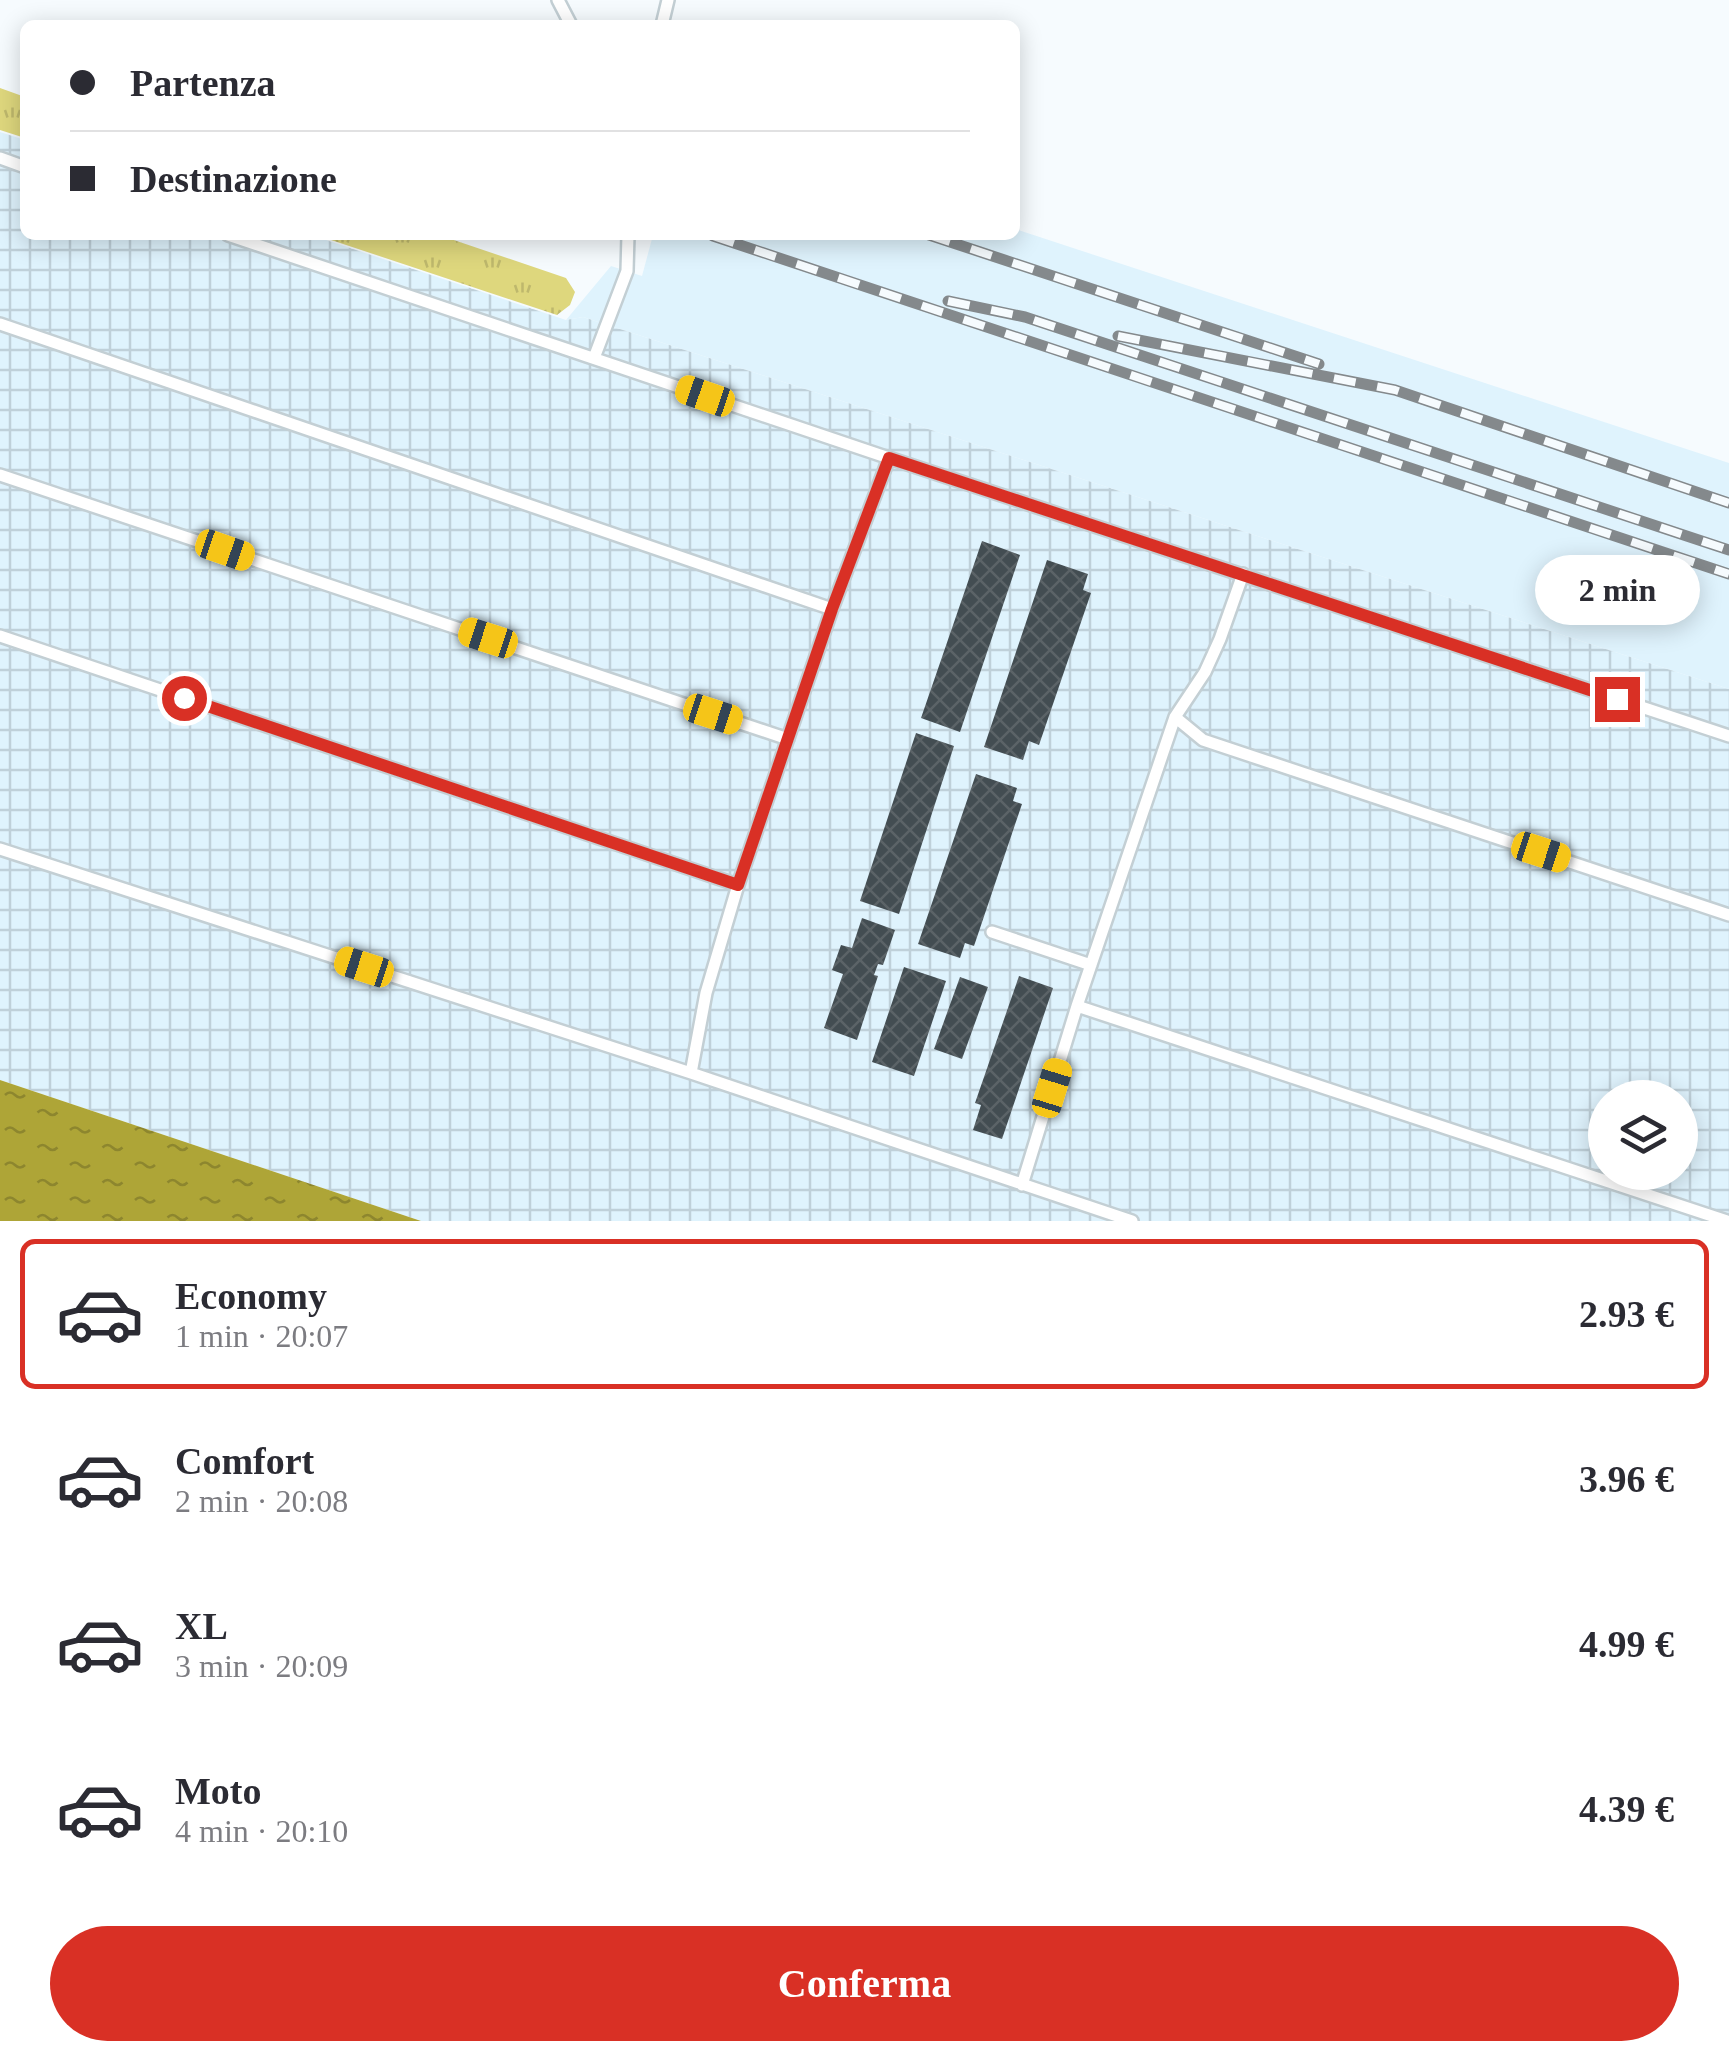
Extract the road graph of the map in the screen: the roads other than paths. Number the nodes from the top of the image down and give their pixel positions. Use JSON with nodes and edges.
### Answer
{"nodes":[{"id":1,"x":243,"y":240,"type":"edge"},
{"id":2,"x":628,"y":240,"type":"edge"},
{"id":3,"x":0,"y":324,"type":"edge"},
{"id":4,"x":594,"y":358,"type":"junction"},
{"id":5,"x":889,"y":458,"type":"junction"},
{"id":6,"x":0,"y":475,"type":"edge"},
{"id":7,"x":1243,"y":574,"type":"junction"},
{"id":8,"x":832,"y":609,"type":"junction"},
{"id":9,"x":0,"y":636,"type":"edge"},
{"id":10,"x":1174,"y":717,"type":"junction"},
{"id":11,"x":1729,"y":736,"type":"edge"},
{"id":12,"x":788,"y":739,"type":"junction"},
{"id":13,"x":0,"y":849,"type":"edge"},
{"id":14,"x":738,"y":885,"type":"junction"},
{"id":15,"x":1729,"y":915,"type":"edge"},
{"id":16,"x":992,"y":932,"type":"dead end"},
{"id":17,"x":1091,"y":965,"type":"junction"},
{"id":18,"x":1078,"y":1006,"type":"junction"},
{"id":19,"x":691,"y":1073,"type":"junction"},
{"id":20,"x":1022,"y":1185,"type":"junction"},
{"id":21,"x":1132,"y":1221,"type":"edge"},
{"id":22,"x":1727,"y":1221,"type":"edge"}],
"edges":[{"from":1,"to":4,"type":"lane"},
{"from":2,"to":4,"type":"lane"},
{"from":3,"to":8,"type":"lane"},
{"from":4,"to":5,"type":"lane"},
{"from":5,"to":7,"type":"lane"},
{"from":5,"to":8,"type":"lane"},
{"from":6,"to":12,"type":"lane"},
{"from":7,"to":10,"type":"lane"},
{"from":7,"to":11,"type":"lane"},
{"from":8,"to":12,"type":"lane"},
{"from":9,"to":14,"type":"lane"},
{"from":10,"to":15,"type":"lane"},
{"from":10,"to":17,"type":"lane"},
{"from":12,"to":14,"type":"lane"},
{"from":13,"to":19,"type":"lane"},
{"from":14,"to":19,"type":"lane"},
{"from":16,"to":17,"type":"lane"},
{"from":17,"to":18,"type":"lane"},
{"from":18,"to":20,"type":"lane"},
{"from":18,"to":22,"type":"lane"},
{"from":19,"to":20,"type":"lane"},
{"from":20,"to":21,"type":"lane"}]}
